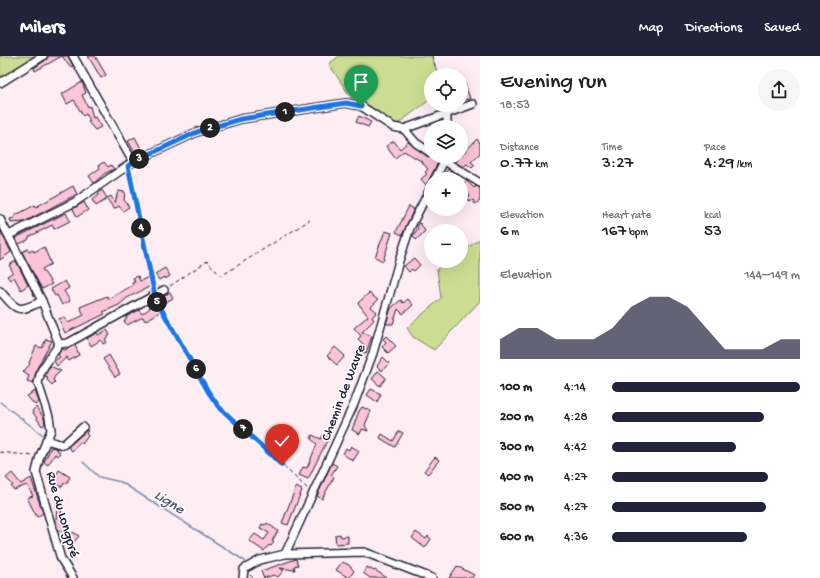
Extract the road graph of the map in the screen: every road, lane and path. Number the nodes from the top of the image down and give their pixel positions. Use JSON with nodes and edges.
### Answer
{"nodes":[{"id":1,"x":42,"y":56,"type":"edge"},
{"id":2,"x":73,"y":56,"type":"edge"},
{"id":3,"x":432,"y":56,"type":"edge"},
{"id":4,"x":436,"y":68,"type":"edge"},
{"id":5,"x":0,"y":83,"type":"edge"},
{"id":6,"x":473,"y":104,"type":"dead end"},
{"id":7,"x":447,"y":114,"type":"junction"},
{"id":8,"x":447,"y":120,"type":"edge"},
{"id":9,"x":404,"y":129,"type":"junction"},
{"id":10,"x":424,"y":148,"type":"edge"},
{"id":11,"x":131,"y":164,"type":"junction"},
{"id":12,"x":452,"y":164,"type":"edge"},
{"id":13,"x":480,"y":183,"type":"edge"},
{"id":14,"x":424,"y":201,"type":"edge"},
{"id":15,"x":0,"y":219,"type":"edge"},
{"id":16,"x":310,"y":220,"type":"dead end"},
{"id":17,"x":9,"y":235,"type":"junction"},
{"id":18,"x":164,"y":290,"type":"joint"},
{"id":19,"x":0,"y":292,"type":"edge"},
{"id":20,"x":155,"y":296,"type":"junction"},
{"id":21,"x":42,"y":301,"type":"junction"},
{"id":22,"x":59,"y":344,"type":"junction"},
{"id":23,"x":83,"y":427,"type":"dead end"},
{"id":24,"x":46,"y":440,"type":"junction"},
{"id":25,"x":0,"y":452,"type":"edge"},
{"id":26,"x":40,"y":456,"type":"junction"},
{"id":27,"x":313,"y":494,"type":"junction"},
{"id":28,"x":285,"y":554,"type":"junction"},
{"id":29,"x":73,"y":578,"type":"edge"},
{"id":30,"x":244,"y":578,"type":"edge"},
{"id":31,"x":432,"y":578,"type":"edge"}],
"edges":[{"from":1,"to":5,"type":"street"},
{"from":2,"to":11,"type":"street"},
{"from":3,"to":4,"type":"path"},
{"from":6,"to":7,"type":"street"},
{"from":7,"to":8,"type":"street"},
{"from":7,"to":9,"type":"street"},
{"from":9,"to":10,"type":"street"},
{"from":9,"to":11,"type":"street"},
{"from":11,"to":17,"type":"street"},
{"from":11,"to":20,"type":"path"},
{"from":12,"to":13,"type":"street"},
{"from":14,"to":27,"type":"street","name":"Chemin de Wavre"},
{"from":15,"to":17,"type":"street"},
{"from":16,"to":18,"type":"path"},
{"from":17,"to":21,"type":"street"},
{"from":18,"to":20,"type":"street"},
{"from":19,"to":21,"type":"street"},
{"from":20,"to":22,"type":"street"},
{"from":20,"to":27,"type":"path"},
{"from":21,"to":22,"type":"street"},
{"from":22,"to":24,"type":"street","name":"Rue du Longpré"},
{"from":23,"to":24,"type":"street"},
{"from":24,"to":26,"type":"street","name":"Rue du Longpré"},
{"from":25,"to":26,"type":"path"},
{"from":26,"to":29,"type":"street","name":"Rue du Longpré"},
{"from":27,"to":28,"type":"street","name":"Chemin de Wavre"},
{"from":28,"to":30,"type":"street"},
{"from":28,"to":31,"type":"street"}]}
